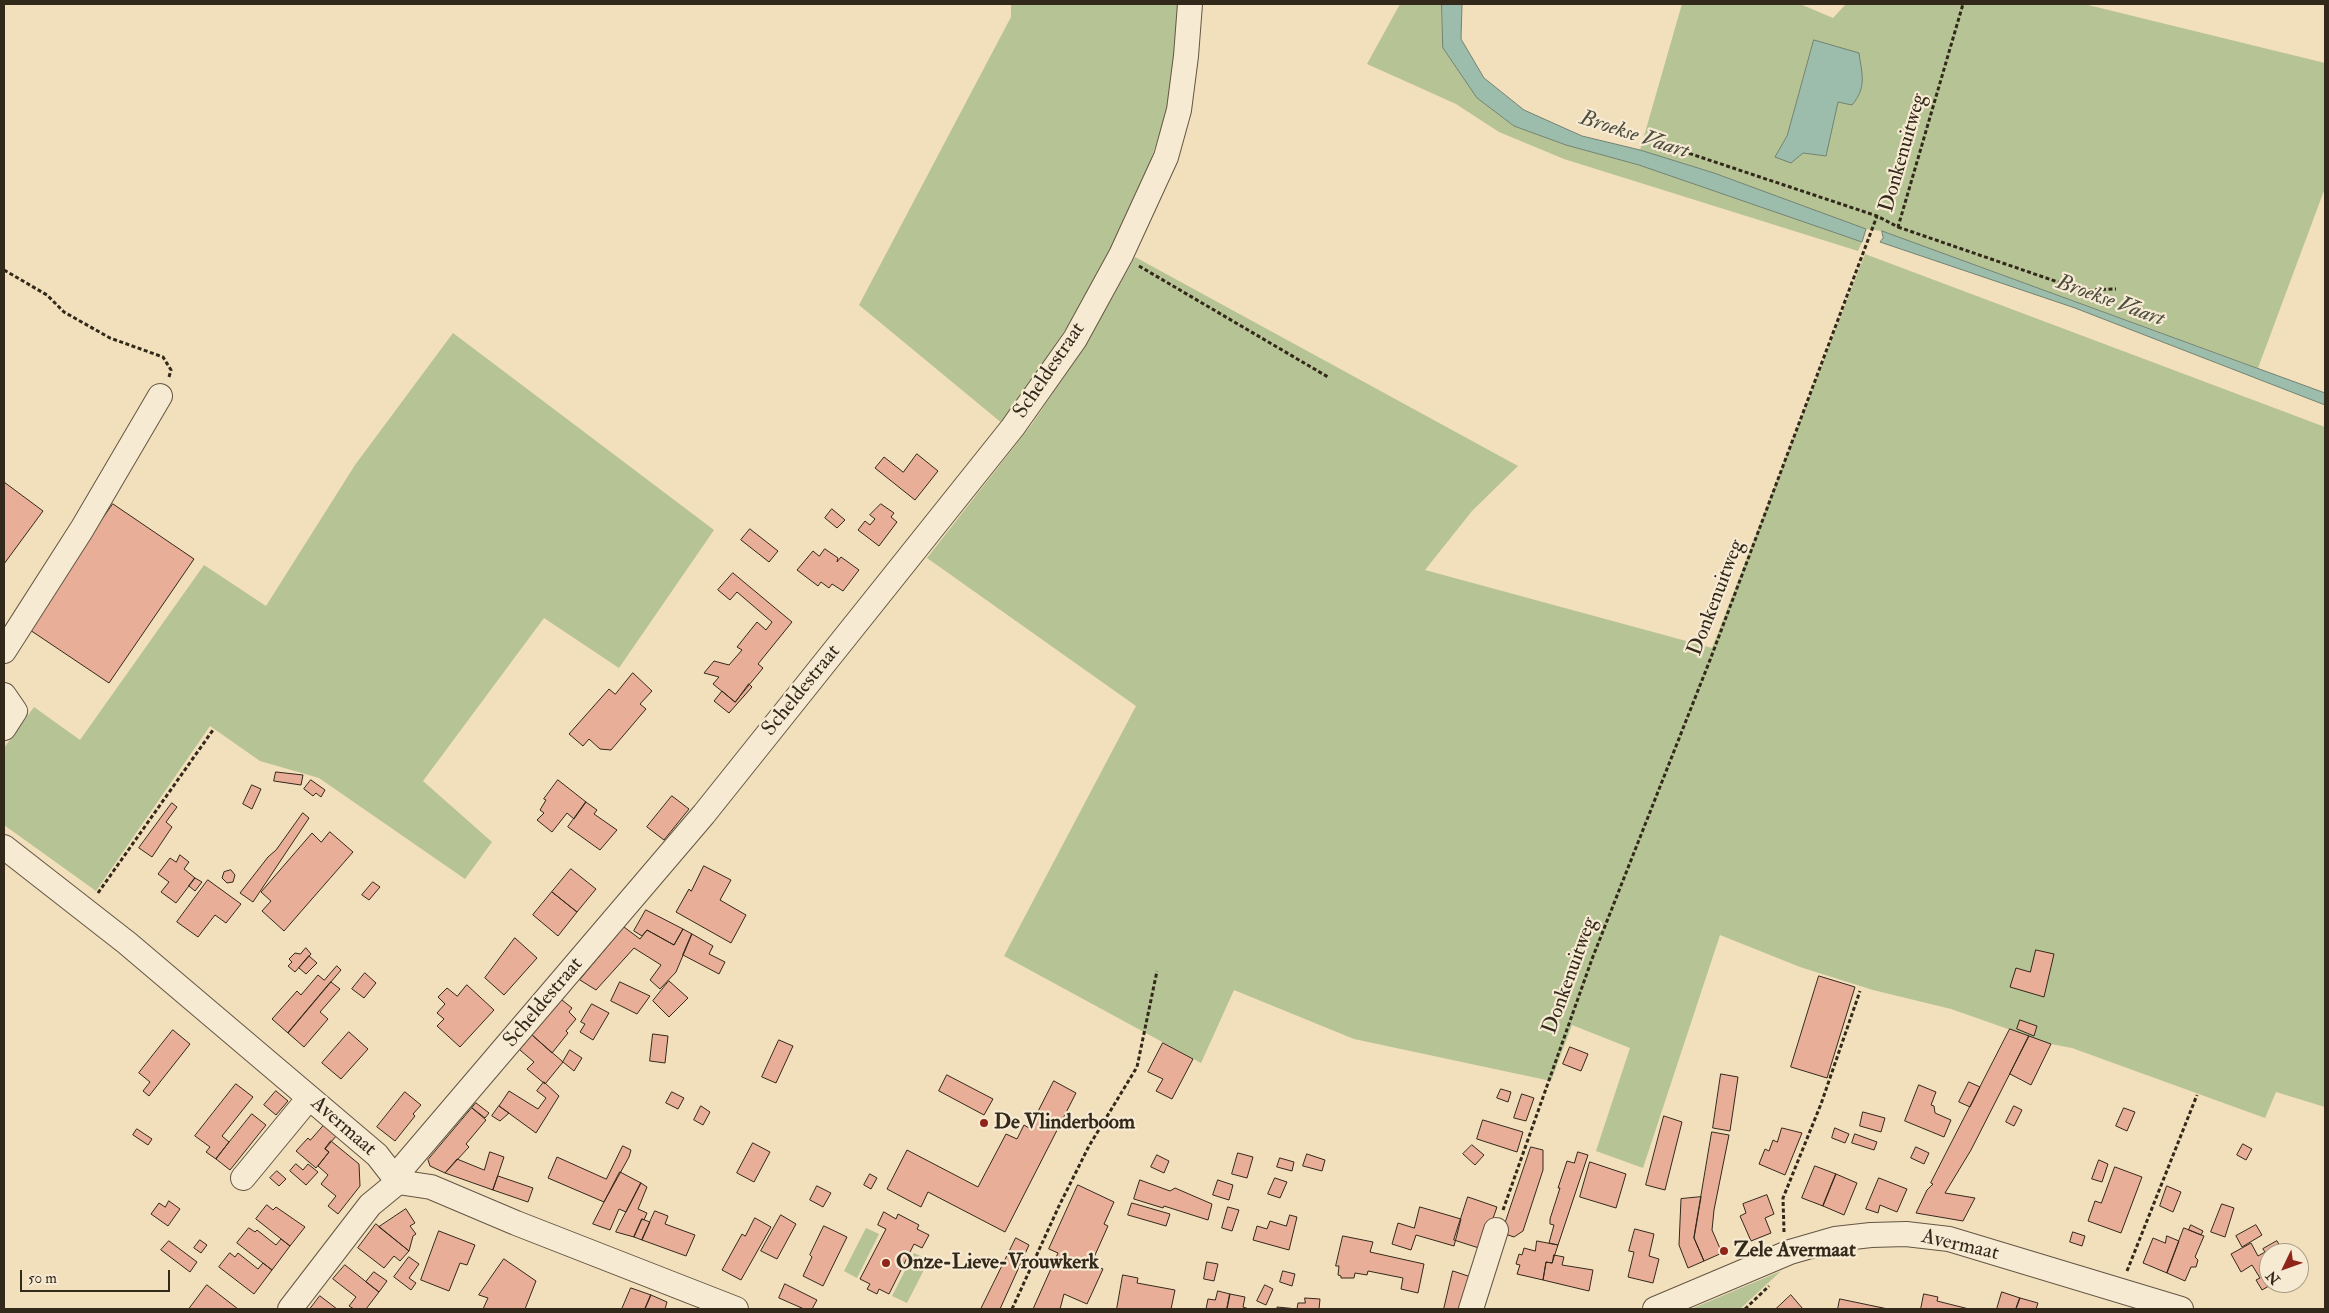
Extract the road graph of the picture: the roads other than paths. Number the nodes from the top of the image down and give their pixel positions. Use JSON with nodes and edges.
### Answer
{"nodes":[{"id":1,"x":1190,"y":4,"type":"edge"},
{"id":2,"x":160,"y":396,"type":"road end"},
{"id":3,"x":4,"y":650,"type":"edge"},
{"id":4,"x":4,"y":695,"type":"edge"},
{"id":5,"x":4,"y":728,"type":"edge"},
{"id":6,"x":4,"y":847,"type":"edge"},
{"id":7,"x":309,"y":1098,"type":"junction"},
{"id":8,"x":243,"y":1178,"type":"dead end"},
{"id":9,"x":398,"y":1182,"type":"junction"},
{"id":10,"x":1496,"y":1230,"type":"road end"},
{"id":11,"x":290,"y":1309,"type":"edge"},
{"id":12,"x":736,"y":1309,"type":"edge"},
{"id":13,"x":1470,"y":1309,"type":"edge"},
{"id":14,"x":1655,"y":1309,"type":"edge"},
{"id":15,"x":2181,"y":1309,"type":"edge"}],
"edges":[{"from":1,"to":9,"type":"street","name":"Scheldestraat"},
{"from":2,"to":3,"type":"street"},
{"from":4,"to":5,"type":"street"},
{"from":6,"to":7,"type":"street","name":"Avermaat"},
{"from":7,"to":8,"type":"street"},
{"from":7,"to":9,"type":"street","name":"Avermaat"},
{"from":9,"to":11,"type":"street","name":"Scheldestraat"},
{"from":9,"to":12,"type":"street"},
{"from":10,"to":13,"type":"street"},
{"from":14,"to":15,"type":"street","name":"Avermaat"}]}
